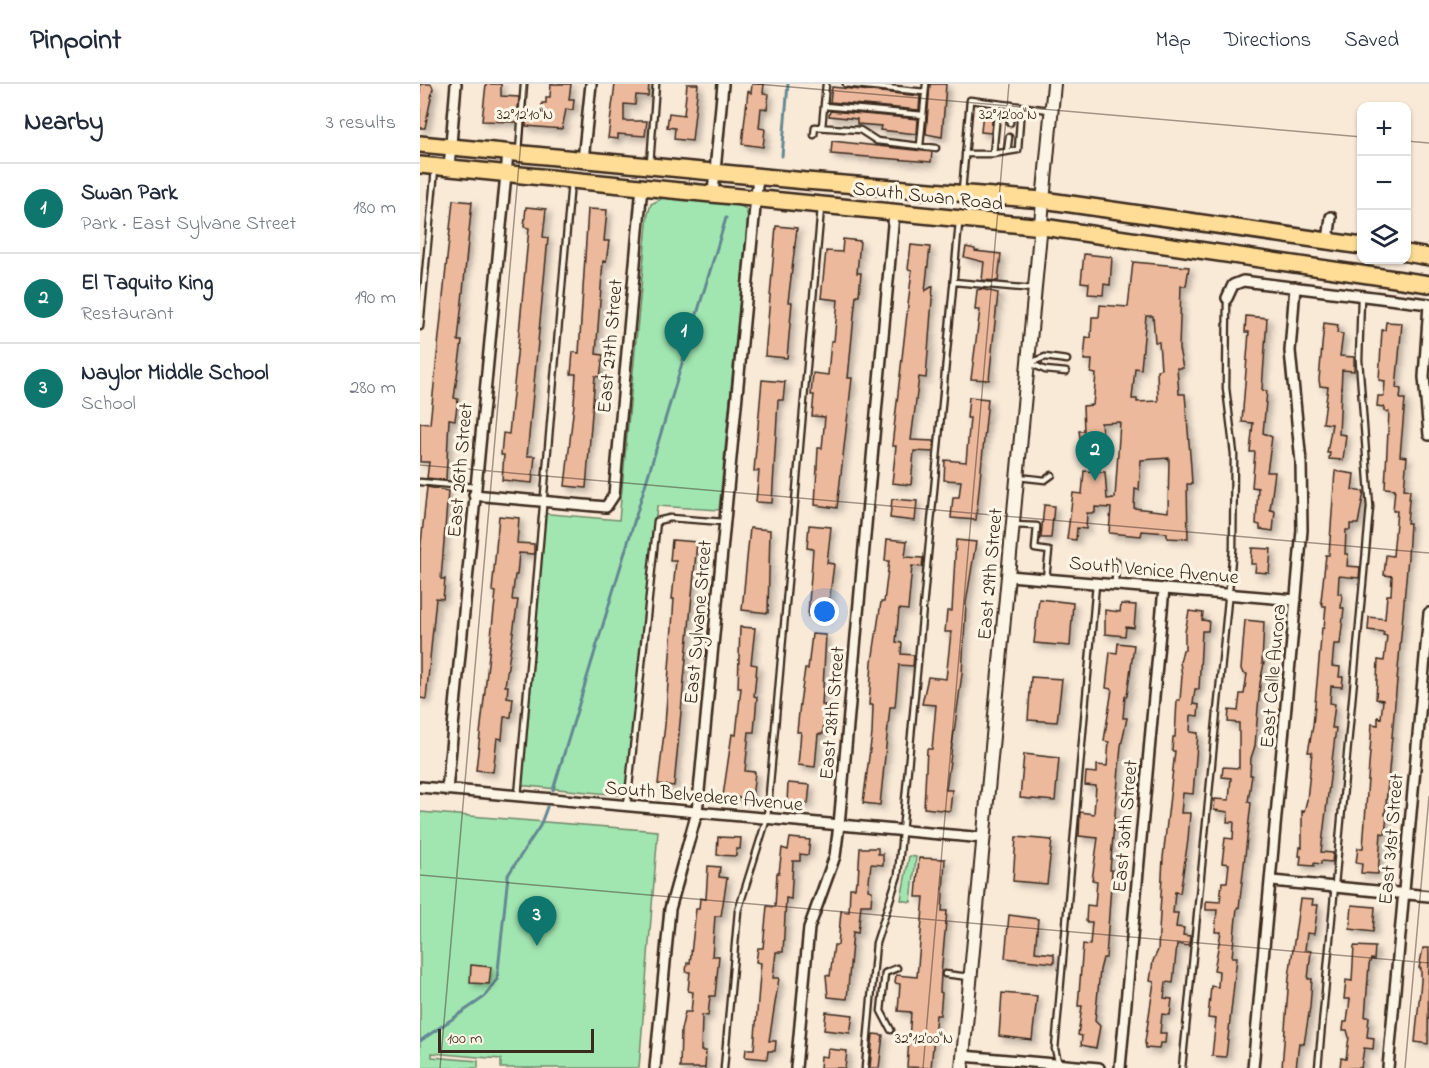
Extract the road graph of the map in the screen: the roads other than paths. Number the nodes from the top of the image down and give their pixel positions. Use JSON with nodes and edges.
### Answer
{"nodes":[{"id":1,"x":456,"y":84,"type":"edge"},
{"id":2,"x":524,"y":84,"type":"edge"},
{"id":3,"x":591,"y":84,"type":"edge"},
{"id":4,"x":656,"y":84,"type":"edge"},
{"id":5,"x":723,"y":84,"type":"edge"},
{"id":6,"x":826,"y":84,"type":"edge"},
{"id":7,"x":846,"y":84,"type":"edge"},
{"id":8,"x":926,"y":84,"type":"edge"},
{"id":9,"x":1054,"y":84,"type":"edge"},
{"id":10,"x":925,"y":92,"type":"junction"},
{"id":11,"x":998,"y":104,"type":"junction"},
{"id":12,"x":1011,"y":105,"type":"junction"},
{"id":13,"x":824,"y":106,"type":"junction"},
{"id":14,"x":1021,"y":106,"type":"junction"},
{"id":15,"x":1052,"y":110,"type":"junction"},
{"id":16,"x":923,"y":115,"type":"junction"},
{"id":17,"x":1010,"y":123,"type":"dead end"},
{"id":18,"x":822,"y":127,"type":"junction"},
{"id":19,"x":814,"y":135,"type":"dead end"},
{"id":20,"x":1009,"y":137,"type":"dead end"},
{"id":21,"x":420,"y":144,"type":"edge"},
{"id":22,"x":920,"y":146,"type":"junction"},
{"id":23,"x":450,"y":147,"type":"junction"},
{"id":24,"x":936,"y":148,"type":"dead end"},
{"id":25,"x":1007,"y":152,"type":"junction"},
{"id":26,"x":965,"y":153,"type":"junction"},
{"id":27,"x":513,"y":154,"type":"junction"},
{"id":28,"x":993,"y":154,"type":"junction"},
{"id":29,"x":583,"y":160,"type":"junction"},
{"id":30,"x":435,"y":166,"type":"edge"},
{"id":31,"x":650,"y":167,"type":"junction"},
{"id":32,"x":716,"y":171,"type":"junction"},
{"id":33,"x":506,"y":175,"type":"junction"},
{"id":34,"x":758,"y":176,"type":"junction"},
{"id":35,"x":571,"y":180,"type":"junction"},
{"id":36,"x":642,"y":186,"type":"junction"},
{"id":37,"x":713,"y":193,"type":"junction"},
{"id":38,"x":962,"y":194,"type":"junction"},
{"id":39,"x":755,"y":196,"type":"junction"},
{"id":40,"x":1043,"y":200,"type":"junction"},
{"id":41,"x":821,"y":205,"type":"junction"},
{"id":42,"x":894,"y":214,"type":"junction"},
{"id":43,"x":1331,"y":217,"type":"dead end"},
{"id":44,"x":959,"y":220,"type":"junction"},
{"id":45,"x":1043,"y":227,"type":"junction"},
{"id":46,"x":1328,"y":241,"type":"junction"},
{"id":47,"x":1357,"y":245,"type":"edge"},
{"id":48,"x":1411,"y":254,"type":"edge"},
{"id":49,"x":1429,"y":257,"type":"edge"},
{"id":50,"x":954,"y":282,"type":"junction"},
{"id":51,"x":1429,"y":284,"type":"edge"},
{"id":52,"x":1295,"y":287,"type":"junction"},
{"id":53,"x":1036,"y":290,"type":"junction"},
{"id":54,"x":1361,"y":295,"type":"junction"},
{"id":55,"x":1227,"y":298,"type":"joint"},
{"id":56,"x":1429,"y":304,"type":"edge"},
{"id":57,"x":420,"y":327,"type":"edge"},
{"id":58,"x":1067,"y":360,"type":"dead end"},
{"id":59,"x":1030,"y":363,"type":"junction"},
{"id":60,"x":1066,"y":372,"type":"dead end"},
{"id":61,"x":1429,"y":435,"type":"edge"},
{"id":62,"x":1052,"y":475,"type":"dead end"},
{"id":63,"x":1018,"y":477,"type":"junction"},
{"id":64,"x":420,"y":482,"type":"edge"},
{"id":65,"x":475,"y":491,"type":"junction"},
{"id":66,"x":543,"y":501,"type":"junction"},
{"id":67,"x":724,"y":522,"type":"junction"},
{"id":68,"x":1013,"y":525,"type":"junction"},
{"id":69,"x":1116,"y":561,"type":"dead end"},
{"id":70,"x":1008,"y":576,"type":"junction"},
{"id":71,"x":1046,"y":578,"type":"junction"},
{"id":72,"x":1097,"y":581,"type":"junction"},
{"id":73,"x":1115,"y":583,"type":"junction"},
{"id":74,"x":1164,"y":588,"type":"junction"},
{"id":75,"x":1228,"y":594,"type":"junction"},
{"id":76,"x":1296,"y":600,"type":"junction"},
{"id":77,"x":1429,"y":613,"type":"edge"},
{"id":78,"x":420,"y":787,"type":"edge"},
{"id":79,"x":447,"y":790,"type":"junction"},
{"id":80,"x":519,"y":796,"type":"junction"},
{"id":81,"x":627,"y":806,"type":"junction"},
{"id":82,"x":697,"y":812,"type":"junction"},
{"id":83,"x":767,"y":818,"type":"junction"},
{"id":84,"x":839,"y":825,"type":"junction"},
{"id":85,"x":902,"y":831,"type":"junction"},
{"id":86,"x":984,"y":838,"type":"junction"},
{"id":87,"x":1272,"y":881,"type":"junction"},
{"id":88,"x":1335,"y":887,"type":"junction"},
{"id":89,"x":1403,"y":893,"type":"junction"},
{"id":90,"x":1429,"y":896,"type":"edge"},
{"id":91,"x":897,"y":968,"type":"dead end"},
{"id":92,"x":945,"y":974,"type":"dead end"},
{"id":93,"x":970,"y":977,"type":"junction"},
{"id":94,"x":891,"y":1030,"type":"dead end"},
{"id":95,"x":962,"y":1062,"type":"edge"},
{"id":96,"x":1059,"y":1065,"type":"junction"},
{"id":97,"x":655,"y":1068,"type":"edge"},
{"id":98,"x":724,"y":1068,"type":"edge"},
{"id":99,"x":796,"y":1068,"type":"edge"},
{"id":100,"x":865,"y":1068,"type":"edge"},
{"id":101,"x":1099,"y":1068,"type":"edge"},
{"id":102,"x":1120,"y":1068,"type":"edge"},
{"id":103,"x":1182,"y":1068,"type":"edge"},
{"id":104,"x":1253,"y":1068,"type":"edge"},
{"id":105,"x":1318,"y":1068,"type":"edge"},
{"id":106,"x":1389,"y":1068,"type":"edge"}],
"edges":[{"from":1,"to":23,"type":"street"},
{"from":2,"to":27,"type":"lane"},
{"from":3,"to":29,"type":"street"},
{"from":4,"to":31,"type":"lane"},
{"from":5,"to":32,"type":"street"},
{"from":6,"to":13,"type":"lane"},
{"from":7,"to":10,"type":"lane"},
{"from":8,"to":10,"type":"lane"},
{"from":9,"to":15,"type":"street","name":"East 29th Street"},
{"from":10,"to":16,"type":"lane"},
{"from":11,"to":12,"type":"lane"},
{"from":11,"to":26,"type":"lane"},
{"from":11,"to":28,"type":"lane"},
{"from":12,"to":14,"type":"lane"},
{"from":12,"to":17,"type":"lane"},
{"from":13,"to":16,"type":"lane"},
{"from":13,"to":18,"type":"lane"},
{"from":14,"to":15,"type":"lane"},
{"from":14,"to":25,"type":"lane"},
{"from":15,"to":40,"type":"street","name":"East 29th Street"},
{"from":16,"to":22,"type":"lane"},
{"from":18,"to":19,"type":"lane"},
{"from":18,"to":22,"type":"lane"},
{"from":20,"to":25,"type":"lane"},
{"from":21,"to":23,"type":"main road","name":"South Swan Road"},
{"from":22,"to":24,"type":"lane"},
{"from":23,"to":27,"type":"main road","name":"South Swan Road"},
{"from":23,"to":30,"type":"street"},
{"from":25,"to":28,"type":"lane"},
{"from":26,"to":28,"type":"lane"},
{"from":26,"to":38,"type":"lane"},
{"from":27,"to":29,"type":"main road","name":"South Swan Road"},
{"from":27,"to":33,"type":"street","name":"East 26th Street"},
{"from":29,"to":31,"type":"main road","name":"South Swan Road"},
{"from":30,"to":33,"type":"main road","name":"South Swan Road"},
{"from":30,"to":57,"type":"lane"},
{"from":31,"to":32,"type":"main road","name":"South Swan Road"},
{"from":32,"to":34,"type":"main road","name":"South Swan Road"},
{"from":32,"to":37,"type":"street"},
{"from":33,"to":35,"type":"main road","name":"South Swan Road"},
{"from":33,"to":65,"type":"street","name":"East 26th Street"},
{"from":34,"to":38,"type":"main road","name":"South Swan Road"},
{"from":34,"to":39,"type":"street","name":"East Sylvane Street"},
{"from":35,"to":36,"type":"main road","name":"South Swan Road"},
{"from":35,"to":66,"type":"lane"},
{"from":36,"to":37,"type":"main road","name":"South Swan Road"},
{"from":36,"to":66,"type":"street","name":"East 27th Street"},
{"from":37,"to":39,"type":"main road","name":"South Swan Road"},
{"from":38,"to":40,"type":"main road","name":"South Swan Road"},
{"from":39,"to":41,"type":"main road","name":"South Swan Road"},
{"from":39,"to":67,"type":"street","name":"East Sylvane Street"},
{"from":40,"to":45,"type":"street","name":"East 29th Street"},
{"from":40,"to":46,"type":"main road","name":"South Swan Road"},
{"from":41,"to":42,"type":"main road","name":"South Swan Road"},
{"from":41,"to":83,"type":"lane"},
{"from":42,"to":44,"type":"main road","name":"South Swan Road"},
{"from":42,"to":84,"type":"street","name":"East 28th Street"},
{"from":43,"to":46,"type":"street"},
{"from":44,"to":45,"type":"main road","name":"South Swan Road"},
{"from":44,"to":50,"type":"lane"},
{"from":45,"to":51,"type":"main road","name":"South Swan Road"},
{"from":45,"to":53,"type":"street","name":"East 29th Street"},
{"from":46,"to":47,"type":"main road","name":"South Swan Road"},
{"from":48,"to":49,"type":"main road"},
{"from":50,"to":53,"type":"lane"},
{"from":50,"to":85,"type":"lane"},
{"from":52,"to":54,"type":"street"},
{"from":52,"to":55,"type":"street"},
{"from":52,"to":76,"type":"street","name":"East Calle Aurora"},
{"from":53,"to":59,"type":"street","name":"East 29th Street"},
{"from":54,"to":56,"type":"street"},
{"from":54,"to":88,"type":"lane"},
{"from":55,"to":75,"type":"lane"},
{"from":56,"to":61,"type":"street"},
{"from":58,"to":59,"type":"lane"},
{"from":59,"to":60,"type":"lane"},
{"from":59,"to":63,"type":"street","name":"East 29th Street"},
{"from":62,"to":63,"type":"lane"},
{"from":63,"to":68,"type":"street","name":"East 29th Street"},
{"from":64,"to":65,"type":"lane"},
{"from":65,"to":66,"type":"street"},
{"from":65,"to":79,"type":"street","name":"East 26th Street"},
{"from":66,"to":80,"type":"lane"},
{"from":67,"to":81,"type":"lane"},
{"from":67,"to":82,"type":"street","name":"East Sylvane Street"},
{"from":68,"to":70,"type":"street","name":"East 29th Street"},
{"from":68,"to":71,"type":"lane"},
{"from":69,"to":73,"type":"lane"},
{"from":70,"to":71,"type":"street","name":"South Venice Avenue"},
{"from":70,"to":86,"type":"street","name":"East 29th Street"},
{"from":71,"to":72,"type":"street","name":"South Venice Avenue"},
{"from":72,"to":73,"type":"street","name":"South Venice Avenue"},
{"from":72,"to":96,"type":"lane"},
{"from":73,"to":74,"type":"street","name":"South Venice Avenue"},
{"from":74,"to":75,"type":"street","name":"South Venice Avenue"},
{"from":74,"to":102,"type":"street","name":"East 30th Street"},
{"from":75,"to":76,"type":"street","name":"South Venice Avenue"},
{"from":75,"to":103,"type":"lane"},
{"from":76,"to":87,"type":"street","name":"East Calle Aurora"},
{"from":77,"to":89,"type":"street","name":"East 31st Street"},
{"from":78,"to":79,"type":"street","name":"South Belvedere Avenue"},
{"from":79,"to":80,"type":"street","name":"South Belvedere Avenue"},
{"from":80,"to":81,"type":"street","name":"South Belvedere Avenue"},
{"from":81,"to":82,"type":"street","name":"South Belvedere Avenue"},
{"from":82,"to":83,"type":"street","name":"South Belvedere Avenue"},
{"from":82,"to":97,"type":"street","name":"East Sylvane Street"},
{"from":83,"to":84,"type":"street","name":"South Belvedere Avenue"},
{"from":83,"to":98,"type":"lane"},
{"from":84,"to":85,"type":"street","name":"South Belvedere Avenue"},
{"from":84,"to":99,"type":"street","name":"East 28th Street"},
{"from":85,"to":86,"type":"street","name":"South Belvedere Avenue"},
{"from":85,"to":100,"type":"lane"},
{"from":86,"to":93,"type":"street","name":"East 29th Street"},
{"from":87,"to":88,"type":"street"},
{"from":87,"to":104,"type":"street","name":"East Calle Aurora"},
{"from":88,"to":89,"type":"street"},
{"from":88,"to":105,"type":"lane"},
{"from":89,"to":90,"type":"street"},
{"from":89,"to":106,"type":"street","name":"East 31st Street"},
{"from":91,"to":94,"type":"lane"},
{"from":92,"to":93,"type":"lane"},
{"from":93,"to":95,"type":"street","name":"East 29th Street"},
{"from":95,"to":96,"type":"street"},
{"from":96,"to":101,"type":"street"}]}
